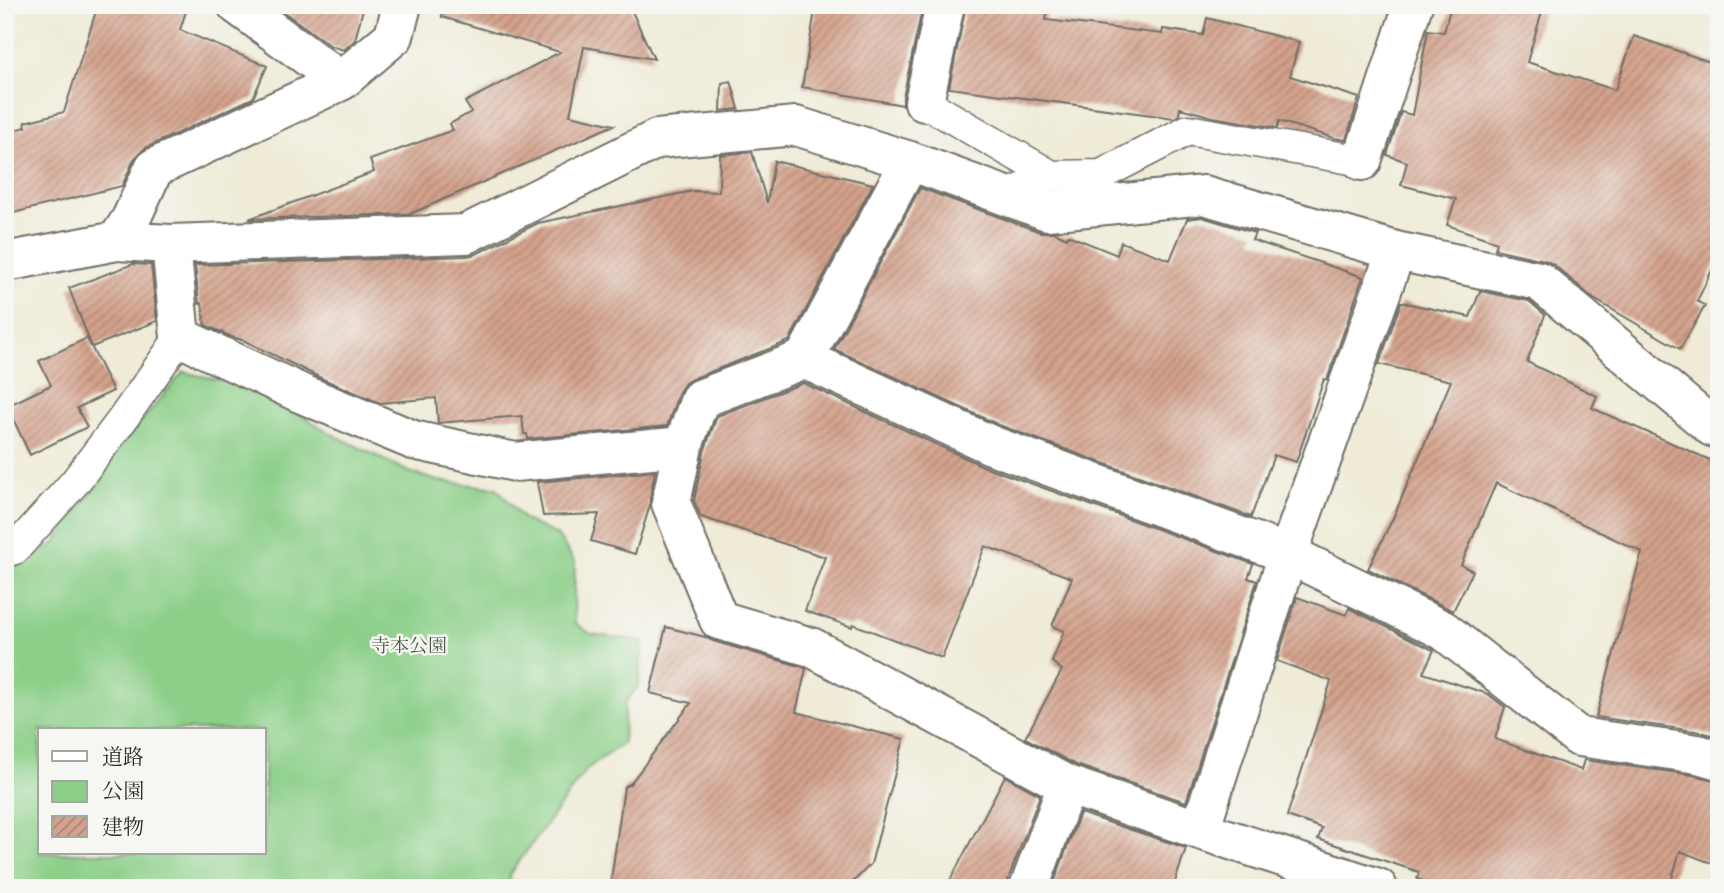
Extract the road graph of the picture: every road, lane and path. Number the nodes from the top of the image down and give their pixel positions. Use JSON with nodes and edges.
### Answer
{"nodes":[{"id":1,"x":237,"y":5,"type":"edge"},
{"id":2,"x":402,"y":5,"type":"edge"},
{"id":3,"x":944,"y":5,"type":"edge"},
{"id":4,"x":1413,"y":5,"type":"edge"},
{"id":5,"x":341,"y":81,"type":"junction"},
{"id":6,"x":924,"y":102,"type":"joint"},
{"id":7,"x":910,"y":161,"type":"junction"},
{"id":8,"x":1362,"y":161,"type":"joint"},
{"id":9,"x":1052,"y":176,"type":"junction"},
{"id":10,"x":1005,"y":196,"type":"junction"},
{"id":11,"x":117,"y":241,"type":"junction"},
{"id":12,"x":171,"y":244,"type":"junction"},
{"id":13,"x":1396,"y":251,"type":"junction"},
{"id":14,"x":5,"y":262,"type":"edge"},
{"id":15,"x":180,"y":337,"type":"junction"},
{"id":16,"x":804,"y":359,"type":"junction"},
{"id":17,"x":1719,"y":429,"type":"edge"},
{"id":18,"x":683,"y":446,"type":"junction"},
{"id":19,"x":5,"y":552,"type":"edge"},
{"id":20,"x":1288,"y":554,"type":"junction"},
{"id":21,"x":1719,"y":760,"type":"edge"},
{"id":22,"x":1067,"y":785,"type":"junction"},
{"id":23,"x":1200,"y":830,"type":"junction"},
{"id":24,"x":1029,"y":888,"type":"edge"},
{"id":25,"x":1378,"y":888,"type":"edge"}],
"edges":[{"from":1,"to":5,"type":"street"},
{"from":2,"to":5,"type":"street"},
{"from":3,"to":6,"type":"street"},
{"from":4,"to":8,"type":"street"},
{"from":5,"to":11,"type":"street"},
{"from":6,"to":9,"type":"lane"},
{"from":7,"to":10,"type":"street"},
{"from":7,"to":12,"type":"street"},
{"from":7,"to":16,"type":"street"},
{"from":8,"to":9,"type":"lane"},
{"from":9,"to":10,"type":"lane"},
{"from":10,"to":13,"type":"street"},
{"from":11,"to":12,"type":"street"},
{"from":11,"to":14,"type":"street"},
{"from":12,"to":15,"type":"street"},
{"from":13,"to":17,"type":"street"},
{"from":13,"to":20,"type":"street"},
{"from":15,"to":18,"type":"street"},
{"from":15,"to":19,"type":"lane"},
{"from":16,"to":18,"type":"street"},
{"from":16,"to":20,"type":"street"},
{"from":18,"to":22,"type":"street"},
{"from":20,"to":21,"type":"street"},
{"from":20,"to":23,"type":"street"},
{"from":22,"to":23,"type":"street"},
{"from":22,"to":24,"type":"street"},
{"from":23,"to":25,"type":"street"}]}
